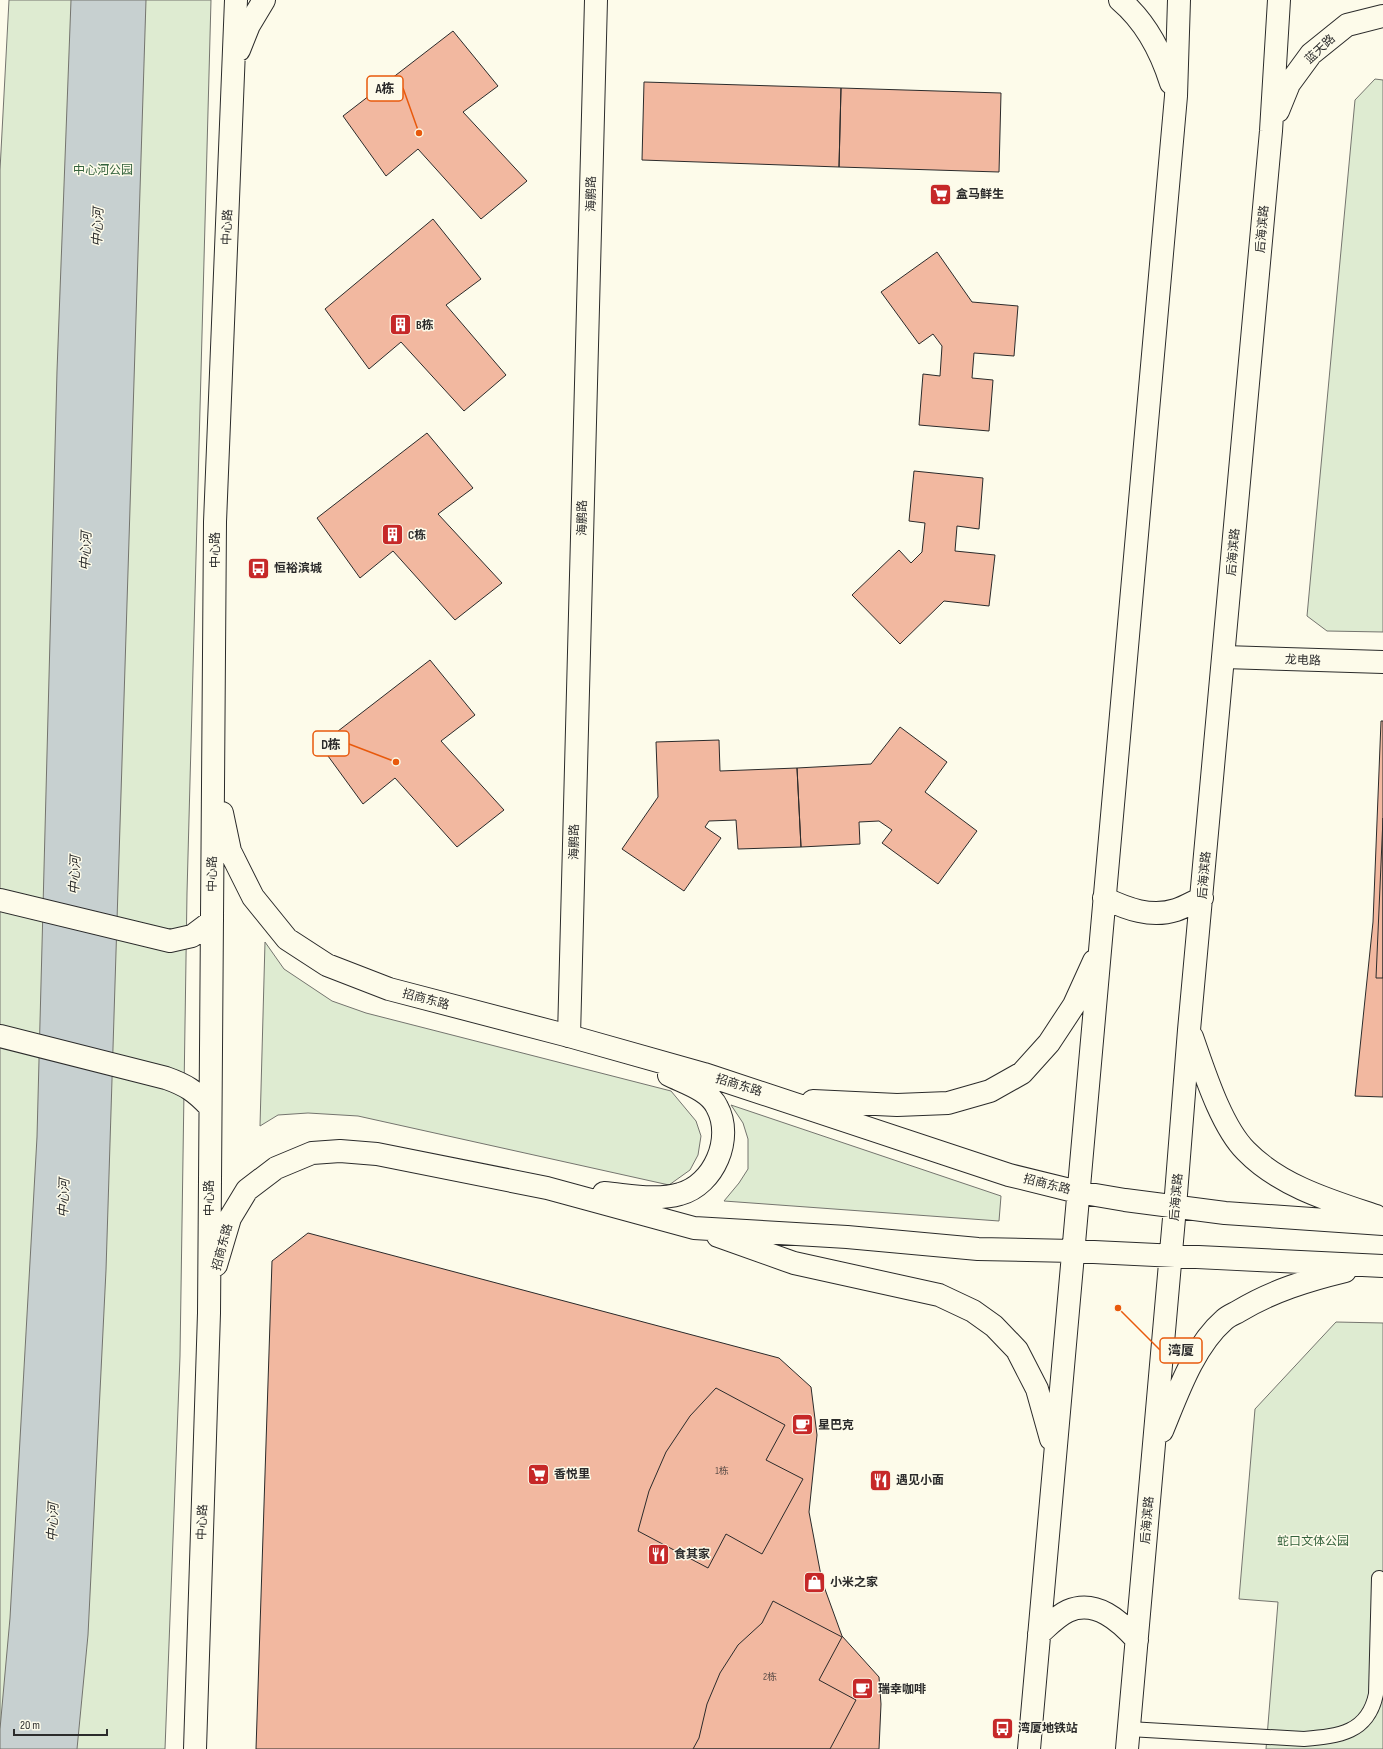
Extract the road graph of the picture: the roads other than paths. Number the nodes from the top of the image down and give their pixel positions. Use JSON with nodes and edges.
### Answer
{"nodes":[{"id":1,"x":236,"y":0,"type":"edge"},
{"id":2,"x":264,"y":0,"type":"edge"},
{"id":3,"x":596,"y":0,"type":"edge"},
{"id":4,"x":1120,"y":0,"type":"edge"},
{"id":5,"x":1179,"y":0,"type":"edge"},
{"id":6,"x":1279,"y":0,"type":"edge"},
{"id":7,"x":1383,"y":16,"type":"edge"},
{"id":8,"x":233,"y":66,"type":"junction"},
{"id":9,"x":1176,"y":96,"type":"junction"},
{"id":10,"x":1271,"y":131,"type":"junction"},
{"id":11,"x":1224,"y":657,"type":"junction"},
{"id":12,"x":1383,"y":662,"type":"edge"},
{"id":13,"x":213,"y":772,"type":"junction"},
{"id":14,"x":1104,"y":898,"type":"junction"},
{"id":15,"x":1202,"y":898,"type":"junction"},
{"id":16,"x":0,"y":900,"type":"edge"},
{"id":17,"x":212,"y":921,"type":"junction"},
{"id":18,"x":1100,"y":946,"type":"junction"},
{"id":19,"x":1189,"y":1030,"type":"junction"},
{"id":20,"x":0,"y":1036,"type":"edge"},
{"id":21,"x":569,"y":1036,"type":"junction"},
{"id":22,"x":613,"y":1049,"type":"junction"},
{"id":23,"x":786,"y":1100,"type":"junction"},
{"id":24,"x":210,"y":1107,"type":"junction"},
{"id":25,"x":547,"y":1188,"type":"junction"},
{"id":26,"x":1078,"y":1192,"type":"junction"},
{"id":27,"x":1175,"y":1207,"type":"junction"},
{"id":28,"x":1383,"y":1219,"type":"edge"},
{"id":29,"x":1383,"y":1224,"type":"edge"},
{"id":30,"x":694,"y":1228,"type":"junction"},
{"id":31,"x":1073,"y":1251,"type":"junction"},
{"id":32,"x":1171,"y":1257,"type":"junction"},
{"id":33,"x":1376,"y":1265,"type":"edge"},
{"id":34,"x":209,"y":1313,"type":"junction"},
{"id":35,"x":1055,"y":1451,"type":"junction"},
{"id":36,"x":1153,"y":1455,"type":"junction"},
{"id":37,"x":1379,"y":1578,"type":"dead end"},
{"id":38,"x":1039,"y":1634,"type":"junction"},
{"id":39,"x":1137,"y":1640,"type":"junction"},
{"id":40,"x":1128,"y":1739,"type":"edge"},
{"id":41,"x":195,"y":1749,"type":"edge"},
{"id":42,"x":1029,"y":1749,"type":"edge"}],
"edges":[{"from":1,"to":8,"type":"main road","name":"中心路"},
{"from":2,"to":8,"type":"main road"},
{"from":3,"to":21,"type":"main road","name":"海鹏路"},
{"from":4,"to":9,"type":"main road"},
{"from":5,"to":9,"type":"main road"},
{"from":6,"to":10,"type":"main road","name":"后海滨路"},
{"from":7,"to":10,"type":"main road","name":"蓝天路"},
{"from":8,"to":13,"type":"main road","name":"中心路"},
{"from":9,"to":14,"type":"main road"},
{"from":10,"to":11,"type":"main road","name":"后海滨路"},
{"from":11,"to":12,"type":"main road","name":"龙电路"},
{"from":11,"to":15,"type":"main road","name":"后海滨路"},
{"from":13,"to":17,"type":"main road","name":"中心路"},
{"from":13,"to":21,"type":"main road","name":"招商东路"},
{"from":14,"to":15,"type":"main road"},
{"from":14,"to":18,"type":"main road"},
{"from":15,"to":19,"type":"main road","name":"后海滨路"},
{"from":16,"to":17,"type":"main road"},
{"from":17,"to":24,"type":"main road","name":"中心路"},
{"from":18,"to":23,"type":"main road"},
{"from":18,"to":26,"type":"main road"},
{"from":19,"to":27,"type":"main road","name":"后海滨路"},
{"from":19,"to":28,"type":"main road"},
{"from":20,"to":24,"type":"main road"},
{"from":21,"to":22,"type":"main road","name":"招商东路"},
{"from":22,"to":23,"type":"main road","name":"招商东路"},
{"from":22,"to":25,"type":"main road"},
{"from":23,"to":26,"type":"main road","name":"招商东路"},
{"from":24,"to":34,"type":"main road","name":"中心路"},
{"from":25,"to":30,"type":"main road","name":"招商东路"},
{"from":25,"to":34,"type":"main road","name":"招商东路"},
{"from":26,"to":27,"type":"main road","name":"招商东路"},
{"from":26,"to":31,"type":"main road"},
{"from":27,"to":29,"type":"main road","name":"招商东路"},
{"from":27,"to":32,"type":"main road","name":"后海滨路"},
{"from":30,"to":31,"type":"main road","name":"招商东路"},
{"from":30,"to":35,"type":"main road"},
{"from":31,"to":32,"type":"main road","name":"招商东路"},
{"from":31,"to":35,"type":"main road"},
{"from":32,"to":33,"type":"main road","name":"招商东路"},
{"from":32,"to":36,"type":"main road","name":"后海滨路"},
{"from":33,"to":36,"type":"main road"},
{"from":34,"to":41,"type":"main road","name":"中心路"},
{"from":35,"to":38,"type":"main road"},
{"from":36,"to":39,"type":"main road","name":"后海滨路"},
{"from":37,"to":40,"type":"lane"},
{"from":38,"to":39,"type":"main road"},
{"from":38,"to":42,"type":"main road"},
{"from":39,"to":40,"type":"main road","name":"后海滨路"}]}
